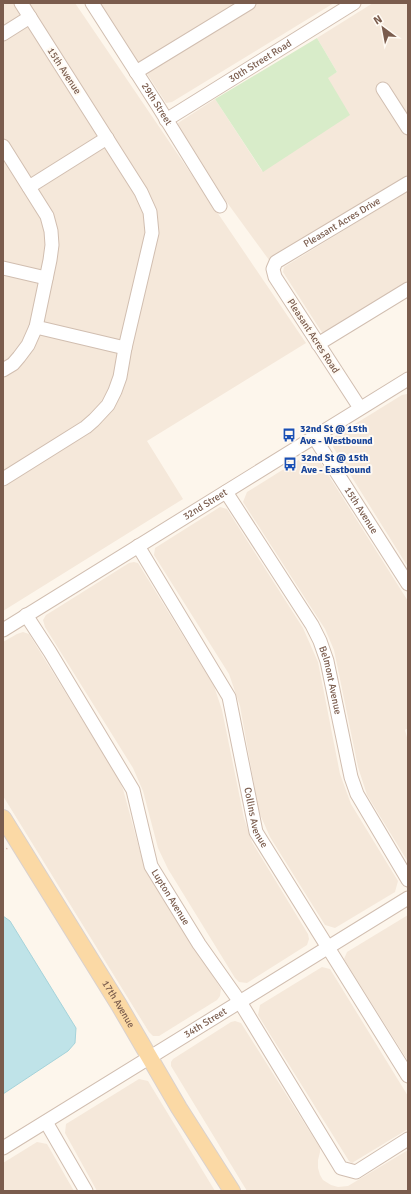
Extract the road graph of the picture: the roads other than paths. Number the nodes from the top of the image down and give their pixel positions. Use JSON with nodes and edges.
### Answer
{"nodes":[{"id":1,"x":21,"y":3,"type":"edge"},
{"id":2,"x":92,"y":3,"type":"edge"},
{"id":3,"x":249,"y":3,"type":"edge"},
{"id":4,"x":354,"y":3,"type":"edge"},
{"id":5,"x":30,"y":17,"type":"junction"},
{"id":6,"x":3,"y":34,"type":"edge"},
{"id":7,"x":136,"y":72,"type":"junction"},
{"id":8,"x":383,"y":89,"type":"dead end"},
{"id":9,"x":166,"y":120,"type":"junction"},
{"id":10,"x":408,"y":128,"type":"edge"},
{"id":11,"x":107,"y":138,"type":"junction"},
{"id":12,"x":3,"y":146,"type":"edge"},
{"id":13,"x":408,"y":183,"type":"edge"},
{"id":14,"x":29,"y":187,"type":"junction"},
{"id":15,"x":220,"y":206,"type":"dead end"},
{"id":16,"x":276,"y":262,"type":"joint"},
{"id":17,"x":3,"y":268,"type":"edge"},
{"id":18,"x":46,"y":278,"type":"junction"},
{"id":19,"x":408,"y":289,"type":"edge"},
{"id":20,"x":36,"y":327,"type":"junction"},
{"id":21,"x":318,"y":344,"type":"junction"},
{"id":22,"x":125,"y":348,"type":"junction"},
{"id":23,"x":3,"y":370,"type":"edge"},
{"id":24,"x":408,"y":379,"type":"edge"},
{"id":25,"x":360,"y":408,"type":"junction"},
{"id":26,"x":314,"y":437,"type":"junction"},
{"id":27,"x":3,"y":479,"type":"edge"},
{"id":28,"x":226,"y":492,"type":"junction"},
{"id":29,"x":138,"y":546,"type":"junction"},
{"id":30,"x":408,"y":584,"type":"edge"},
{"id":31,"x":26,"y":615,"type":"junction"},
{"id":32,"x":3,"y":630,"type":"edge"},
{"id":33,"x":3,"y":818,"type":"edge"},
{"id":34,"x":408,"y":880,"type":"edge"},
{"id":35,"x":408,"y":898,"type":"edge"},
{"id":36,"x":328,"y":948,"type":"junction"},
{"id":37,"x":240,"y":1002,"type":"junction"},
{"id":38,"x":149,"y":1058,"type":"junction"},
{"id":39,"x":408,"y":1076,"type":"edge"},
{"id":40,"x":46,"y":1122,"type":"junction"},
{"id":41,"x":408,"y":1140,"type":"edge"},
{"id":42,"x":3,"y":1148,"type":"edge"},
{"id":43,"x":86,"y":1191,"type":"edge"},
{"id":44,"x":232,"y":1191,"type":"edge"}],
"edges":[{"from":1,"to":5,"type":"street","name":"15th Avenue"},
{"from":2,"to":7,"type":"street","name":"29th Street"},
{"from":3,"to":7,"type":"street"},
{"from":4,"to":9,"type":"street","name":"30th Street Road"},
{"from":5,"to":6,"type":"street"},
{"from":5,"to":11,"type":"street","name":"15th Avenue"},
{"from":7,"to":9,"type":"street","name":"29th Street"},
{"from":8,"to":10,"type":"street"},
{"from":9,"to":15,"type":"street","name":"29th Street"},
{"from":11,"to":14,"type":"street"},
{"from":11,"to":22,"type":"street","name":"15th Avenue"},
{"from":12,"to":14,"type":"street"},
{"from":13,"to":16,"type":"street","name":"Pleasant Acres Drive"},
{"from":14,"to":18,"type":"street"},
{"from":16,"to":21,"type":"street","name":"Pleasant Acres Road"},
{"from":17,"to":18,"type":"street"},
{"from":18,"to":20,"type":"street"},
{"from":19,"to":21,"type":"street"},
{"from":20,"to":22,"type":"street"},
{"from":20,"to":23,"type":"street"},
{"from":21,"to":25,"type":"street","name":"Pleasant Acres Road"},
{"from":22,"to":27,"type":"street","name":"15th Avenue"},
{"from":24,"to":25,"type":"street","name":"32nd Street"},
{"from":25,"to":26,"type":"street","name":"32nd Street"},
{"from":26,"to":28,"type":"street","name":"32nd Street"},
{"from":26,"to":30,"type":"street","name":"15th Avenue"},
{"from":28,"to":29,"type":"street","name":"32nd Street"},
{"from":28,"to":34,"type":"street","name":"Belmont Avenue"},
{"from":29,"to":31,"type":"street","name":"32nd Street"},
{"from":29,"to":36,"type":"street","name":"Collins Avenue"},
{"from":31,"to":32,"type":"street","name":"32nd Street"},
{"from":31,"to":37,"type":"street","name":"Lupton Avenue"},
{"from":33,"to":38,"type":"main road","name":"17th Avenue"},
{"from":35,"to":36,"type":"street","name":"34th Street"},
{"from":36,"to":37,"type":"street","name":"34th Street"},
{"from":36,"to":39,"type":"street","name":"Collins Avenue"},
{"from":37,"to":38,"type":"street","name":"34th Street"},
{"from":37,"to":41,"type":"street","name":"Lupton Avenue"},
{"from":38,"to":40,"type":"street","name":"34th Street"},
{"from":38,"to":44,"type":"main road","name":"17th Avenue"},
{"from":40,"to":42,"type":"street","name":"34th Street"},
{"from":40,"to":43,"type":"street"}]}
